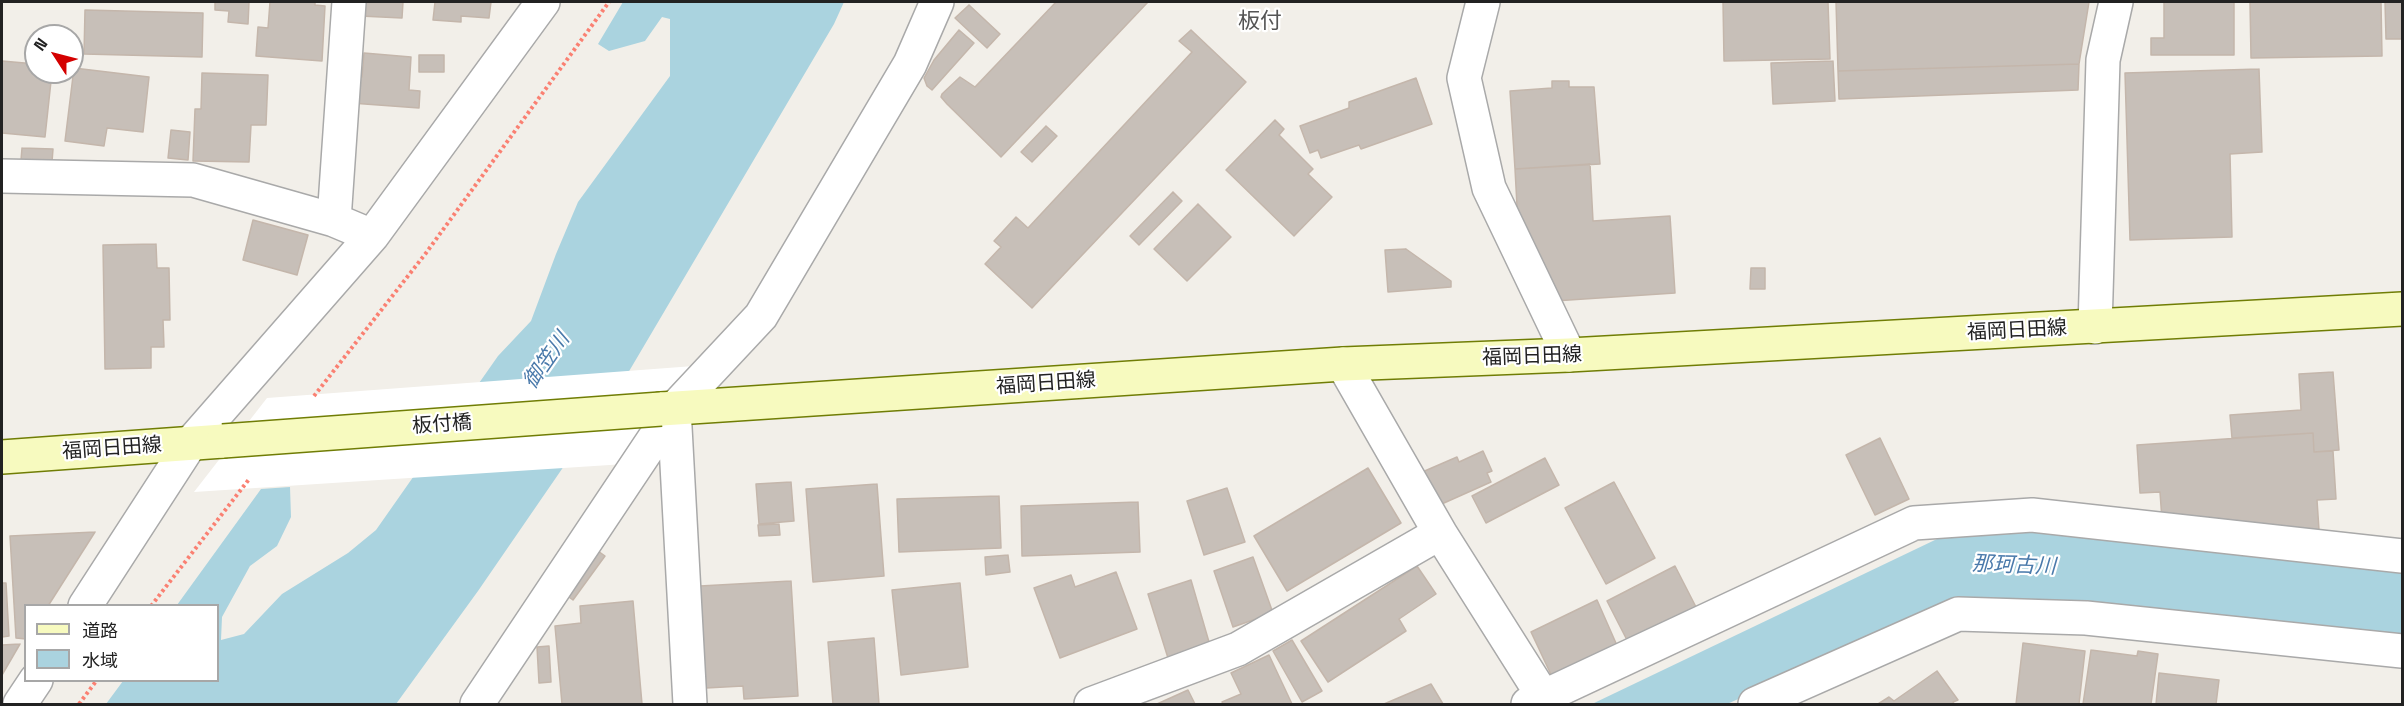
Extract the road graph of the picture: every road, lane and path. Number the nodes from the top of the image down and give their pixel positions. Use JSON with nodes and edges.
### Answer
{"nodes":[{"id":1,"x":349,"y":2,"type":"edge"},
{"id":2,"x":543,"y":2,"type":"edge"},
{"id":3,"x":609,"y":2,"type":"edge"},
{"id":4,"x":937,"y":2,"type":"edge"},
{"id":5,"x":1483,"y":2,"type":"edge"},
{"id":6,"x":2116,"y":2,"type":"edge"},
{"id":7,"x":2,"y":176,"type":"edge"},
{"id":8,"x":334,"y":220,"type":"junction"},
{"id":9,"x":372,"y":236,"type":"junction"},
{"id":10,"x":2403,"y":309,"type":"edge"},
{"id":11,"x":2096,"y":327,"type":"junction"},
{"id":12,"x":1569,"y":355,"type":"junction"},
{"id":13,"x":1343,"y":364,"type":"junction"},
{"id":14,"x":310,"y":401,"type":"dead end"},
{"id":15,"x":668,"y":409,"type":"junction"},
{"id":16,"x":223,"y":441,"type":"joint"},
{"id":17,"x":190,"y":444,"type":"junction"},
{"id":18,"x":2,"y":457,"type":"edge"},
{"id":19,"x":252,"y":475,"type":"dead end"},
{"id":20,"x":1440,"y":533,"type":"junction"},
{"id":21,"x":2403,"y":556,"type":"edge"},
{"id":22,"x":86,"y":604,"type":"edge"},
{"id":23,"x":153,"y":604,"type":"edge"},
{"id":24,"x":2403,"y":651,"type":"edge"},
{"id":25,"x":35,"y":682,"type":"edge"},
{"id":26,"x":96,"y":682,"type":"edge"},
{"id":27,"x":1539,"y":702,"type":"edge"},
{"id":28,"x":20,"y":705,"type":"edge"},
{"id":29,"x":79,"y":705,"type":"edge"},
{"id":30,"x":477,"y":705,"type":"edge"},
{"id":31,"x":690,"y":705,"type":"edge"},
{"id":32,"x":1091,"y":705,"type":"edge"},
{"id":33,"x":1755,"y":705,"type":"edge"}],
"edges":[{"from":1,"to":8,"type":"street"},
{"from":2,"to":9,"type":"street"},
{"from":3,"to":14,"type":"path"},
{"from":4,"to":15,"type":"street"},
{"from":5,"to":12,"type":"street"},
{"from":6,"to":11,"type":"street"},
{"from":7,"to":8,"type":"street"},
{"from":8,"to":9,"type":"street"},
{"from":9,"to":17,"type":"street"},
{"from":10,"to":11,"type":"main road","name":"福岡日田線"},
{"from":11,"to":12,"type":"main road","name":"福岡日田線"},
{"from":12,"to":13,"type":"main road","name":"福岡日田線"},
{"from":13,"to":15,"type":"main road","name":"福岡日田線"},
{"from":13,"to":20,"type":"street"},
{"from":15,"to":16,"type":"main road","name":"板付橋","bridge":true},
{"from":15,"to":30,"type":"street"},
{"from":15,"to":31,"type":"street"},
{"from":16,"to":17,"type":"main road","name":"福岡日田線"},
{"from":17,"to":18,"type":"main road","name":"福岡日田線"},
{"from":17,"to":22,"type":"street"},
{"from":19,"to":23,"type":"path"},
{"from":20,"to":27,"type":"street"},
{"from":20,"to":32,"type":"street"},
{"from":21,"to":27,"type":"street"},
{"from":24,"to":33,"type":"street"},
{"from":25,"to":28,"type":"street"},
{"from":26,"to":29,"type":"path"}]}
